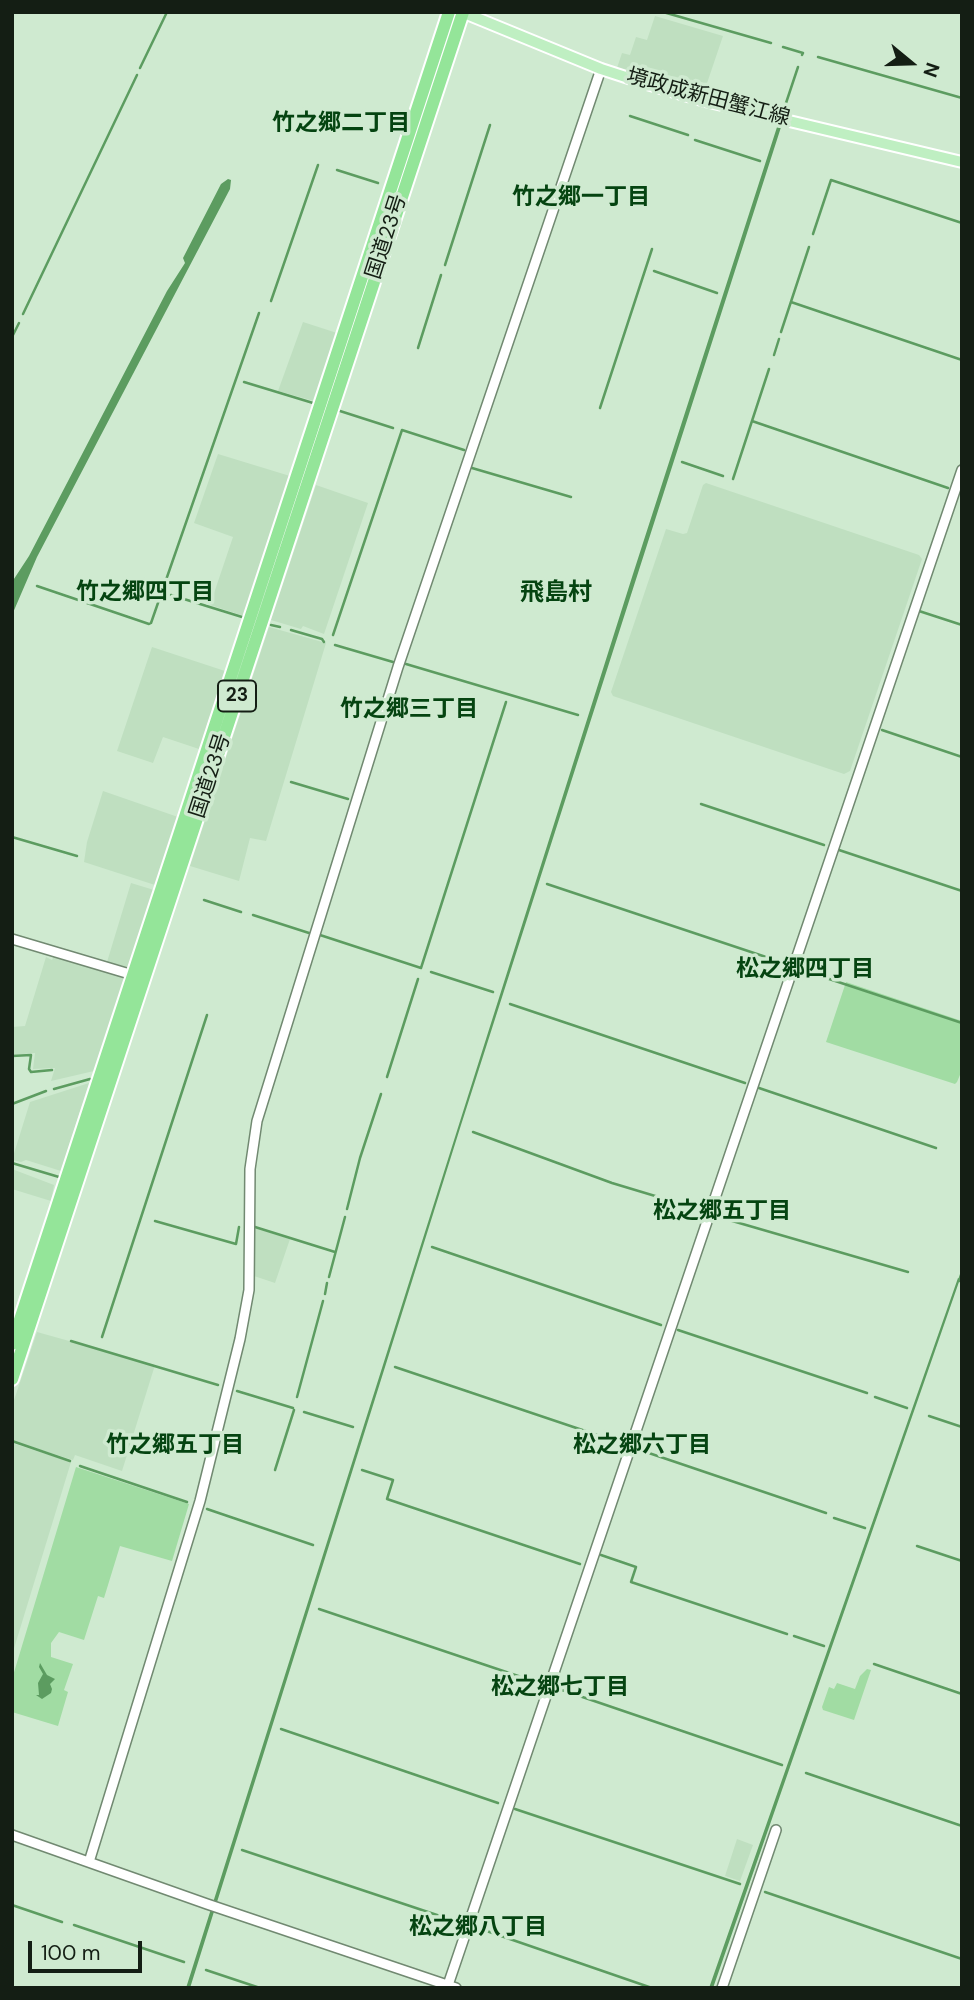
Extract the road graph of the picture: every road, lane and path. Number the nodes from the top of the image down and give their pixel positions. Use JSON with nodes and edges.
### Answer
{"nodes":[{"id":1,"x":449,"y":12,"type":"edge"},
{"id":2,"x":462,"y":12,"type":"edge"},
{"id":3,"x":601,"y":69,"type":"junction"},
{"id":4,"x":962,"y":162,"type":"edge"},
{"id":5,"x":962,"y":470,"type":"edge"},
{"id":6,"x":12,"y":939,"type":"edge"},
{"id":7,"x":133,"y":975,"type":"junction"},
{"id":8,"x":12,"y":1344,"type":"edge"},
{"id":9,"x":12,"y":1379,"type":"edge"},
{"id":10,"x":776,"y":1830,"type":"dead end"},
{"id":11,"x":12,"y":1835,"type":"edge"},
{"id":12,"x":89,"y":1862,"type":"junction"},
{"id":13,"x":452,"y":1987,"type":"edge"},
{"id":14,"x":722,"y":1988,"type":"edge"}],
"edges":[{"from":1,"to":7,"type":"highway","name":"国道23号","number":"23"},
{"from":2,"to":3,"type":"main road","name":"境政成新田蟹江線"},
{"from":2,"to":9,"type":"highway","name":"国道23号","number":"23"},
{"from":3,"to":4,"type":"main road","name":"境政成新田蟹江線"},
{"from":3,"to":12,"type":"street"},
{"from":5,"to":13,"type":"street"},
{"from":6,"to":7,"type":"street"},
{"from":7,"to":8,"type":"highway","name":"国道23号","number":"23"},
{"from":10,"to":14,"type":"street"},
{"from":11,"to":12,"type":"street"},
{"from":12,"to":13,"type":"street"}]}
